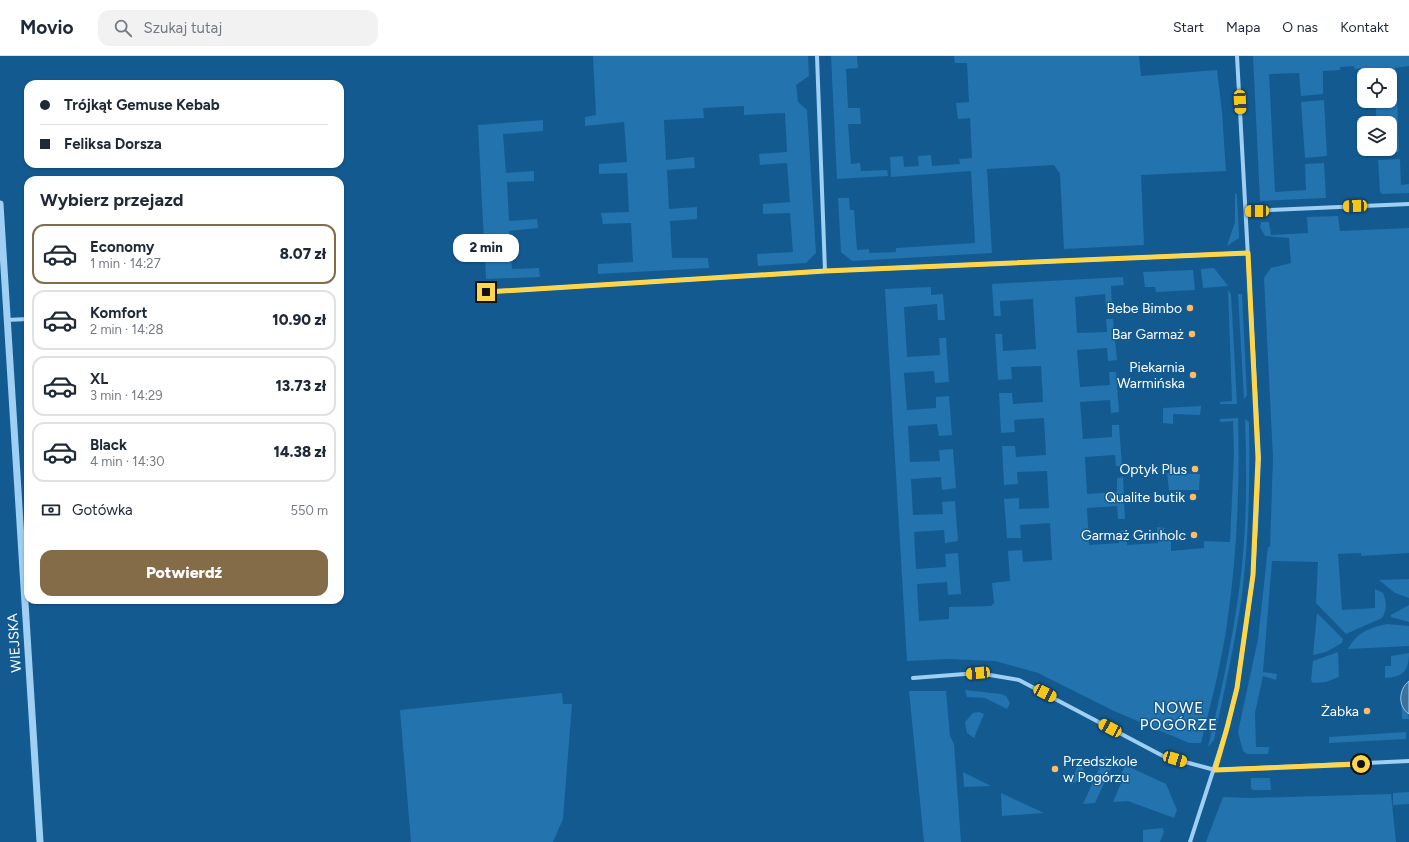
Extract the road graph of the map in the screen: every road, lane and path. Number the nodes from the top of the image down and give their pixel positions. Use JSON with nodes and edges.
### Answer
{"nodes":[{"id":1,"x":817,"y":56,"type":"edge"},
{"id":2,"x":1237,"y":56,"type":"edge"},
{"id":3,"x":0,"y":204,"type":"edge"},
{"id":4,"x":1409,"y":204,"type":"edge"},
{"id":5,"x":1246,"y":211,"type":"junction"},
{"id":6,"x":1248,"y":253,"type":"junction"},
{"id":7,"x":825,"y":271,"type":"junction"},
{"id":8,"x":486,"y":292,"type":"dead end"},
{"id":9,"x":24,"y":319,"type":"edge"},
{"id":10,"x":7,"y":320,"type":"junction"},
{"id":11,"x":24,"y":589,"type":"edge"},
{"id":12,"x":25,"y":604,"type":"edge"},
{"id":13,"x":913,"y":678,"type":"dead end"},
{"id":14,"x":1409,"y":761,"type":"edge"},
{"id":15,"x":1215,"y":770,"type":"junction"},
{"id":16,"x":40,"y":842,"type":"edge"},
{"id":17,"x":1190,"y":842,"type":"edge"}],
"edges":[{"from":1,"to":7,"type":"street"},
{"from":2,"to":5,"type":"street"},
{"from":3,"to":10,"type":"street","name":"WIEJSKA"},
{"from":4,"to":5,"type":"street"},
{"from":5,"to":6,"type":"street"},
{"from":6,"to":7,"type":"street"},
{"from":6,"to":15,"type":"street"},
{"from":7,"to":8,"type":"street"},
{"from":9,"to":10,"type":"street"},
{"from":10,"to":11,"type":"street","name":"WIEJSKA"},
{"from":12,"to":16,"type":"street","name":"WIEJSKA"},
{"from":13,"to":15,"type":"street"},
{"from":14,"to":15,"type":"street"},
{"from":15,"to":17,"type":"street"}]}
